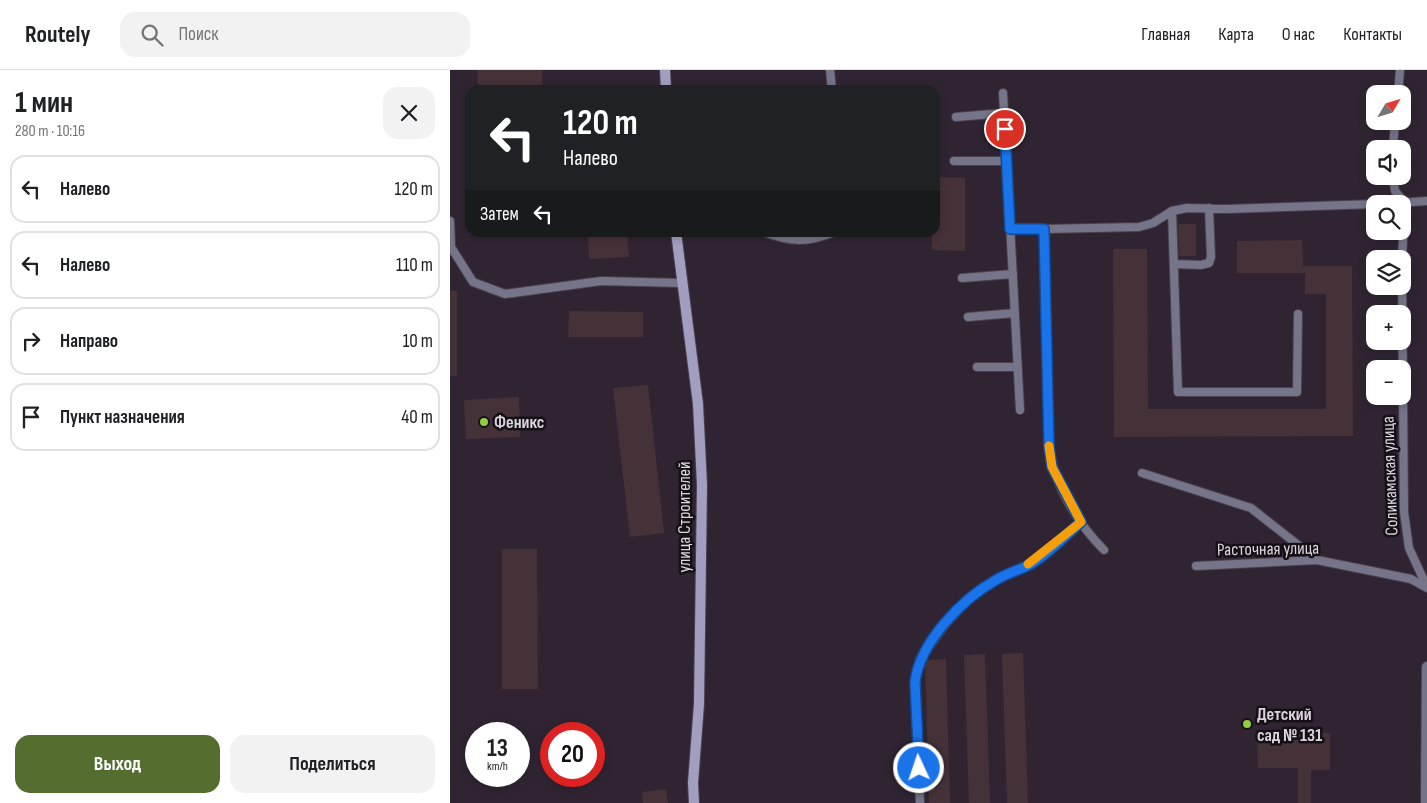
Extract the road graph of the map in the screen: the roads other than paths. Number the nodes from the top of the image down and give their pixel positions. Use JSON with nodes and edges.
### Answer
{"nodes":[{"id":1,"x":665,"y":70,"type":"edge"},
{"id":2,"x":830,"y":70,"type":"edge"},
{"id":3,"x":1400,"y":70,"type":"edge"},
{"id":4,"x":666,"y":85,"type":"edge"},
{"id":5,"x":832,"y":85,"type":"edge"},
{"id":6,"x":1399,"y":85,"type":"edge"},
{"id":7,"x":1003,"y":93,"type":"dead end"},
{"id":8,"x":1004,"y":113,"type":"junction"},
{"id":9,"x":956,"y":117,"type":"dead end"},
{"id":10,"x":954,"y":161,"type":"dead end"},
{"id":11,"x":1007,"y":161,"type":"junction"},
{"id":12,"x":1427,"y":202,"type":"edge"},
{"id":13,"x":1411,"y":203,"type":"edge"},
{"id":14,"x":1366,"y":204,"type":"edge"},
{"id":15,"x":1210,"y":208,"type":"junction"},
{"id":16,"x":1172,"y":211,"type":"junction"},
{"id":17,"x":450,"y":221,"type":"edge"},
{"id":18,"x":1010,"y":229,"type":"junction"},
{"id":19,"x":1044,"y":229,"type":"junction"},
{"id":20,"x":676,"y":237,"type":"edge"},
{"id":21,"x":776,"y":237,"type":"edge"},
{"id":22,"x":822,"y":237,"type":"edge"},
{"id":23,"x":1174,"y":264,"type":"junction"},
{"id":24,"x":1013,"y":274,"type":"junction"},
{"id":25,"x":962,"y":278,"type":"dead end"},
{"id":26,"x":681,"y":282,"type":"junction"},
{"id":27,"x":1402,"y":295,"type":"edge"},
{"id":28,"x":1015,"y":313,"type":"junction"},
{"id":29,"x":1298,"y":314,"type":"dead end"},
{"id":30,"x":968,"y":317,"type":"dead end"},
{"id":31,"x":1018,"y":367,"type":"junction"},
{"id":32,"x":977,"y":368,"type":"dead end"},
{"id":33,"x":1020,"y":410,"type":"dead end"},
{"id":34,"x":1142,"y":474,"type":"dead end"},
{"id":35,"x":1081,"y":522,"type":"junction"},
{"id":36,"x":1104,"y":550,"type":"dead end"},
{"id":37,"x":1317,"y":560,"type":"junction"},
{"id":38,"x":1196,"y":566,"type":"dead end"},
{"id":39,"x":1427,"y":588,"type":"edge"},
{"id":40,"x":1427,"y":667,"type":"edge"},
{"id":41,"x":1426,"y":789,"type":"edge"},
{"id":42,"x":694,"y":803,"type":"edge"},
{"id":43,"x":920,"y":803,"type":"edge"},
{"id":44,"x":1426,"y":803,"type":"edge"}],
"edges":[{"from":1,"to":4,"type":"street"},
{"from":2,"to":5,"type":"lane"},
{"from":3,"to":6,"type":"lane"},
{"from":7,"to":8,"type":"lane"},
{"from":8,"to":9,"type":"lane"},
{"from":8,"to":11,"type":"lane"},
{"from":10,"to":11,"type":"lane"},
{"from":11,"to":18,"type":"lane"},
{"from":12,"to":13,"type":"lane"},
{"from":14,"to":15,"type":"lane"},
{"from":15,"to":16,"type":"lane"},
{"from":15,"to":23,"type":"lane"},
{"from":16,"to":19,"type":"lane"},
{"from":16,"to":23,"type":"lane"},
{"from":17,"to":26,"type":"lane"},
{"from":18,"to":19,"type":"lane"},
{"from":18,"to":24,"type":"lane"},
{"from":19,"to":35,"type":"lane"},
{"from":20,"to":26,"type":"street","name":"улица Строителей"},
{"from":21,"to":22,"type":"lane"},
{"from":23,"to":29,"type":"lane"},
{"from":24,"to":25,"type":"lane"},
{"from":24,"to":28,"type":"lane"},
{"from":26,"to":42,"type":"street","name":"улица Строителей"},
{"from":27,"to":39,"type":"lane","name":"Соликамская улица"},
{"from":28,"to":30,"type":"lane"},
{"from":28,"to":31,"type":"lane"},
{"from":31,"to":32,"type":"lane"},
{"from":31,"to":33,"type":"lane"},
{"from":34,"to":37,"type":"lane"},
{"from":35,"to":36,"type":"lane"},
{"from":35,"to":43,"type":"lane"},
{"from":37,"to":38,"type":"lane","name":"Расточная улица"},
{"from":37,"to":39,"type":"lane","name":"Расточная улица"},
{"from":40,"to":41,"type":"street"},
{"from":41,"to":44,"type":"street"}]}
